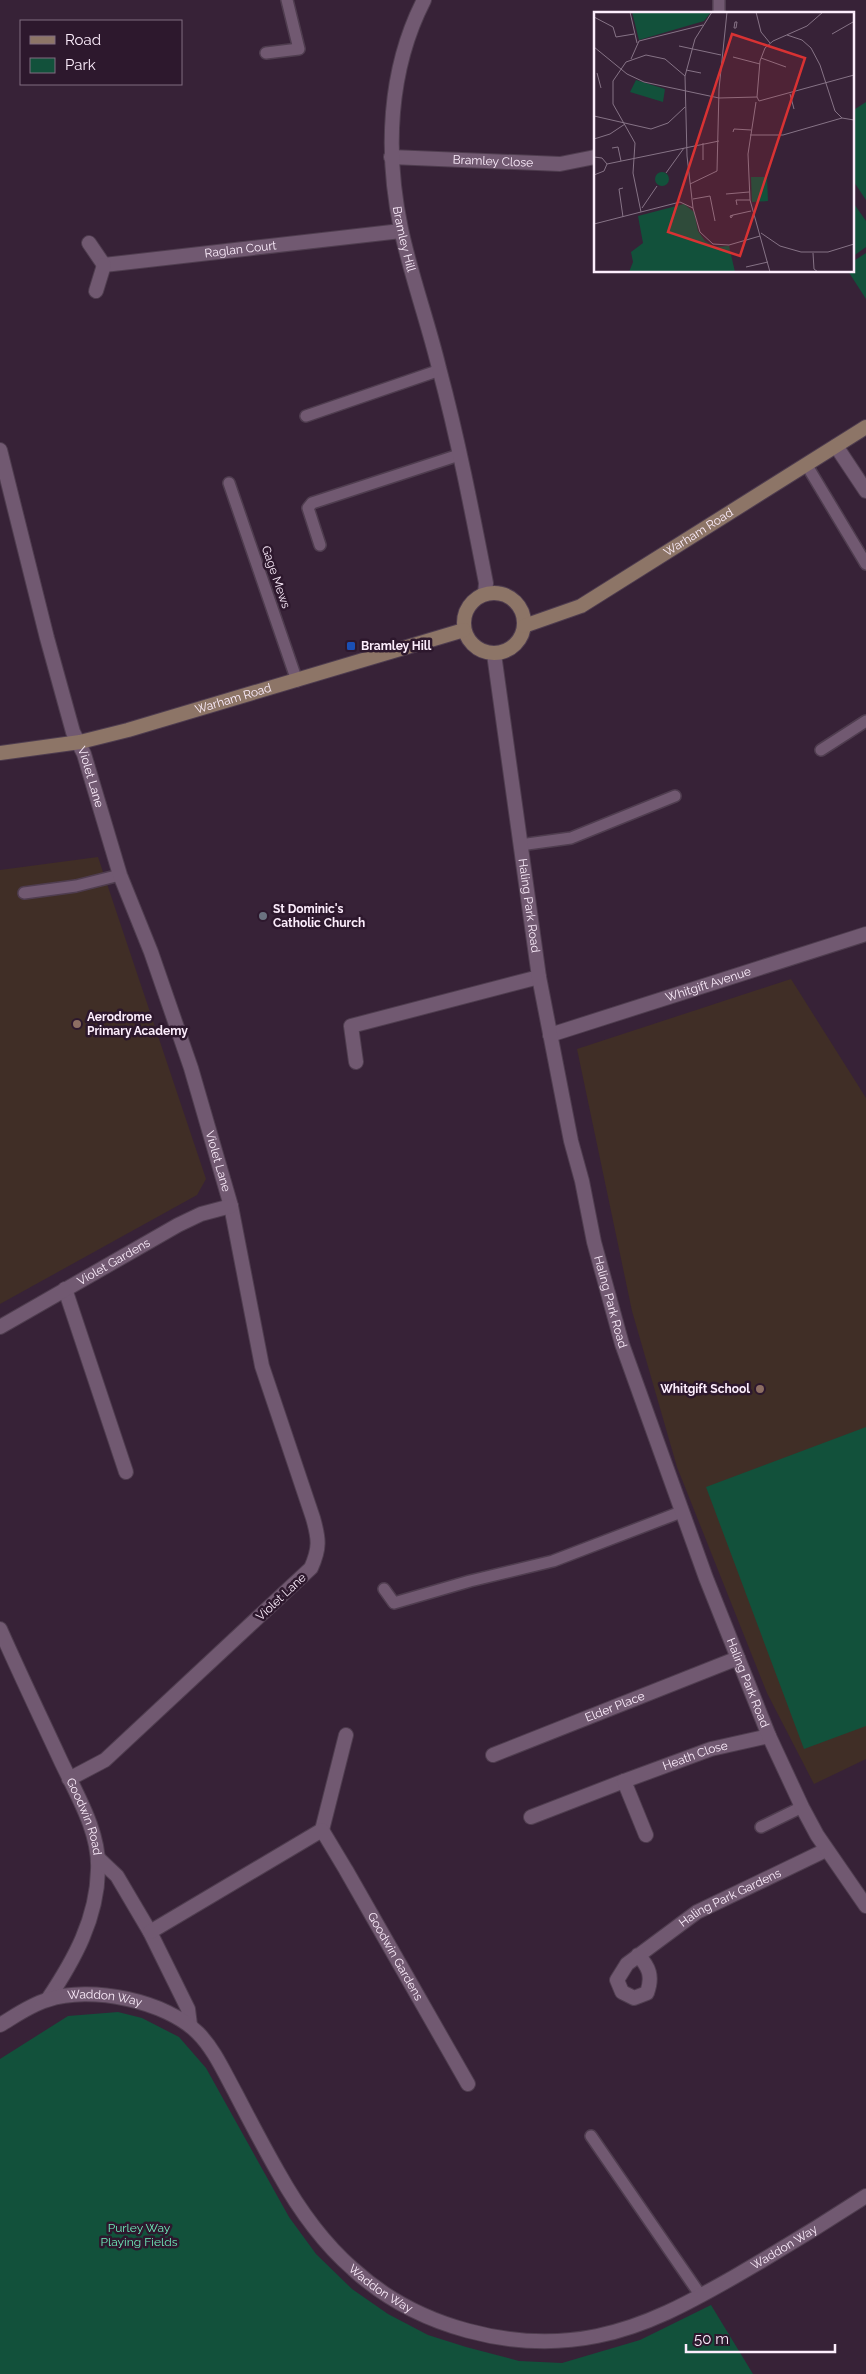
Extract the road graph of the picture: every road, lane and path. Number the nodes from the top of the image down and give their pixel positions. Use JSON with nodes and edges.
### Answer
{"nodes":[{"id":1,"x":287,"y":0,"type":"edge"},
{"id":2,"x":424,"y":0,"type":"edge"},
{"id":3,"x":266,"y":53,"type":"dead end"},
{"id":4,"x":391,"y":157,"type":"junction"},
{"id":5,"x":594,"y":157,"type":"edge"},
{"id":6,"x":401,"y":231,"type":"junction"},
{"id":7,"x":89,"y":243,"type":"dead end"},
{"id":8,"x":104,"y":264,"type":"junction"},
{"id":9,"x":96,"y":291,"type":"dead end"},
{"id":10,"x":440,"y":370,"type":"junction"},
{"id":11,"x":306,"y":416,"type":"dead end"},
{"id":12,"x":866,"y":427,"type":"edge"},
{"id":13,"x":836,"y":446,"type":"junction"},
{"id":14,"x":0,"y":450,"type":"edge"},
{"id":15,"x":460,"y":454,"type":"junction"},
{"id":16,"x":806,"y":464,"type":"junction"},
{"id":17,"x":229,"y":483,"type":"dead end"},
{"id":18,"x":866,"y":492,"type":"edge"},
{"id":19,"x":320,"y":545,"type":"dead end"},
{"id":20,"x":866,"y":564,"type":"edge"},
{"id":21,"x":485,"y":594,"type":"junction"},
{"id":22,"x":524,"y":626,"type":"junction"},
{"id":23,"x":464,"y":630,"type":"junction"},
{"id":24,"x":494,"y":654,"type":"junction"},
{"id":25,"x":297,"y":680,"type":"junction"},
{"id":26,"x":866,"y":721,"type":"edge"},
{"id":27,"x":80,"y":742,"type":"junction"},
{"id":28,"x":821,"y":750,"type":"dead end"},
{"id":29,"x":0,"y":753,"type":"edge"},
{"id":30,"x":676,"y":796,"type":"dead end"},
{"id":31,"x":520,"y":845,"type":"junction"},
{"id":32,"x":120,"y":875,"type":"junction"},
{"id":33,"x":24,"y":893,"type":"dead end"},
{"id":34,"x":866,"y":934,"type":"edge"},
{"id":35,"x":539,"y":977,"type":"junction"},
{"id":36,"x":550,"y":1035,"type":"junction"},
{"id":37,"x":356,"y":1062,"type":"dead end"},
{"id":38,"x":231,"y":1206,"type":"junction"},
{"id":39,"x":65,"y":1289,"type":"junction"},
{"id":40,"x":0,"y":1326,"type":"edge"},
{"id":41,"x":126,"y":1472,"type":"dead end"},
{"id":42,"x":681,"y":1512,"type":"junction"},
{"id":43,"x":384,"y":1589,"type":"dead end"},
{"id":44,"x":0,"y":1629,"type":"edge"},
{"id":45,"x":738,"y":1658,"type":"junction"},
{"id":46,"x":346,"y":1735,"type":"dead end"},
{"id":47,"x":769,"y":1736,"type":"junction"},
{"id":48,"x":493,"y":1755,"type":"dead end"},
{"id":49,"x":69,"y":1779,"type":"junction"},
{"id":50,"x":624,"y":1781,"type":"junction"},
{"id":51,"x":802,"y":1807,"type":"junction"},
{"id":52,"x":531,"y":1817,"type":"dead end"},
{"id":53,"x":761,"y":1827,"type":"dead end"},
{"id":54,"x":322,"y":1830,"type":"junction"},
{"id":55,"x":646,"y":1835,"type":"dead end"},
{"id":56,"x":826,"y":1850,"type":"junction"},
{"id":57,"x":98,"y":1858,"type":"junction"},
{"id":58,"x":866,"y":1906,"type":"edge"},
{"id":59,"x":150,"y":1932,"type":"junction"},
{"id":60,"x":638,"y":1955,"type":"dead end"},
{"id":61,"x":48,"y":1999,"type":"junction"},
{"id":62,"x":0,"y":2025,"type":"edge"},
{"id":63,"x":190,"y":2025,"type":"junction"},
{"id":64,"x":468,"y":2084,"type":"dead end"},
{"id":65,"x":591,"y":2136,"type":"dead end"},
{"id":66,"x":866,"y":2196,"type":"edge"},
{"id":67,"x":701,"y":2296,"type":"junction"}],
"edges":[{"from":1,"to":3,"type":"lane"},
{"from":2,"to":4,"type":"street","name":"Bramley Hill"},
{"from":4,"to":5,"type":"street","name":"Bramley Close"},
{"from":4,"to":6,"type":"street","name":"Bramley Hill"},
{"from":6,"to":8,"type":"street","name":"Raglan Court"},
{"from":6,"to":10,"type":"street","name":"Bramley Hill"},
{"from":7,"to":8,"type":"street"},
{"from":8,"to":9,"type":"street"},
{"from":10,"to":11,"type":"lane"},
{"from":10,"to":15,"type":"street","name":"Bramley Hill"},
{"from":12,"to":13,"type":"main road","name":"Warham Road"},
{"from":13,"to":16,"type":"main road","name":"Warham Road"},
{"from":13,"to":18,"type":"street"},
{"from":14,"to":27,"type":"street","name":"Violet Lane"},
{"from":15,"to":19,"type":"lane"},
{"from":15,"to":21,"type":"street","name":"Bramley Hill"},
{"from":16,"to":20,"type":"lane"},
{"from":16,"to":22,"type":"main road","name":"Warham Road"},
{"from":17,"to":25,"type":"lane","name":"Gage Mews"},
{"from":21,"to":22,"type":"main road"},
{"from":21,"to":23,"type":"main road"},
{"from":22,"to":24,"type":"main road"},
{"from":23,"to":24,"type":"main road"},
{"from":23,"to":25,"type":"main road","name":"Warham Road"},
{"from":24,"to":31,"type":"street","name":"Haling Park Road"},
{"from":25,"to":27,"type":"main road","name":"Warham Road"},
{"from":26,"to":28,"type":"lane"},
{"from":27,"to":29,"type":"main road","name":"Warham Road"},
{"from":27,"to":32,"type":"street","name":"Violet Lane"},
{"from":30,"to":31,"type":"lane"},
{"from":31,"to":35,"type":"street","name":"Haling Park Road"},
{"from":32,"to":33,"type":"lane"},
{"from":32,"to":38,"type":"street","name":"Violet Lane"},
{"from":34,"to":36,"type":"street","name":"Whitgift Avenue"},
{"from":35,"to":36,"type":"street","name":"Haling Park Road"},
{"from":35,"to":37,"type":"street"},
{"from":36,"to":42,"type":"street","name":"Haling Park Road"},
{"from":38,"to":39,"type":"street","name":"Violet Gardens"},
{"from":38,"to":49,"type":"street","name":"Violet Lane"},
{"from":39,"to":40,"type":"street","name":"Violet Gardens"},
{"from":39,"to":41,"type":"street"},
{"from":42,"to":43,"type":"lane"},
{"from":42,"to":45,"type":"street","name":"Haling Park Road"},
{"from":44,"to":49,"type":"street","name":"Goodwin Road"},
{"from":45,"to":47,"type":"street","name":"Haling Park Road"},
{"from":45,"to":48,"type":"street","name":"Elder Place"},
{"from":46,"to":54,"type":"street"},
{"from":47,"to":50,"type":"street","name":"Heath Close"},
{"from":47,"to":51,"type":"street","name":"Haling Park Road"},
{"from":49,"to":57,"type":"street","name":"Goodwin Road"},
{"from":50,"to":52,"type":"street","name":"Heath Close"},
{"from":50,"to":55,"type":"street"},
{"from":51,"to":53,"type":"lane"},
{"from":51,"to":56,"type":"street","name":"Haling Park Road"},
{"from":54,"to":59,"type":"street"},
{"from":54,"to":64,"type":"street","name":"Goodwin Gardens"},
{"from":56,"to":58,"type":"street","name":"Haling Park Road"},
{"from":56,"to":60,"type":"street","name":"Haling Park Gardens"},
{"from":57,"to":59,"type":"street","name":"Goodwin Road"},
{"from":57,"to":61,"type":"street"},
{"from":59,"to":63,"type":"street","name":"Goodwin Road"},
{"from":61,"to":62,"type":"street","name":"Waddon Way"},
{"from":61,"to":63,"type":"street","name":"Waddon Way"},
{"from":63,"to":67,"type":"street","name":"Waddon Way"},
{"from":65,"to":67,"type":"lane"},
{"from":66,"to":67,"type":"street","name":"Waddon Way"}]}
